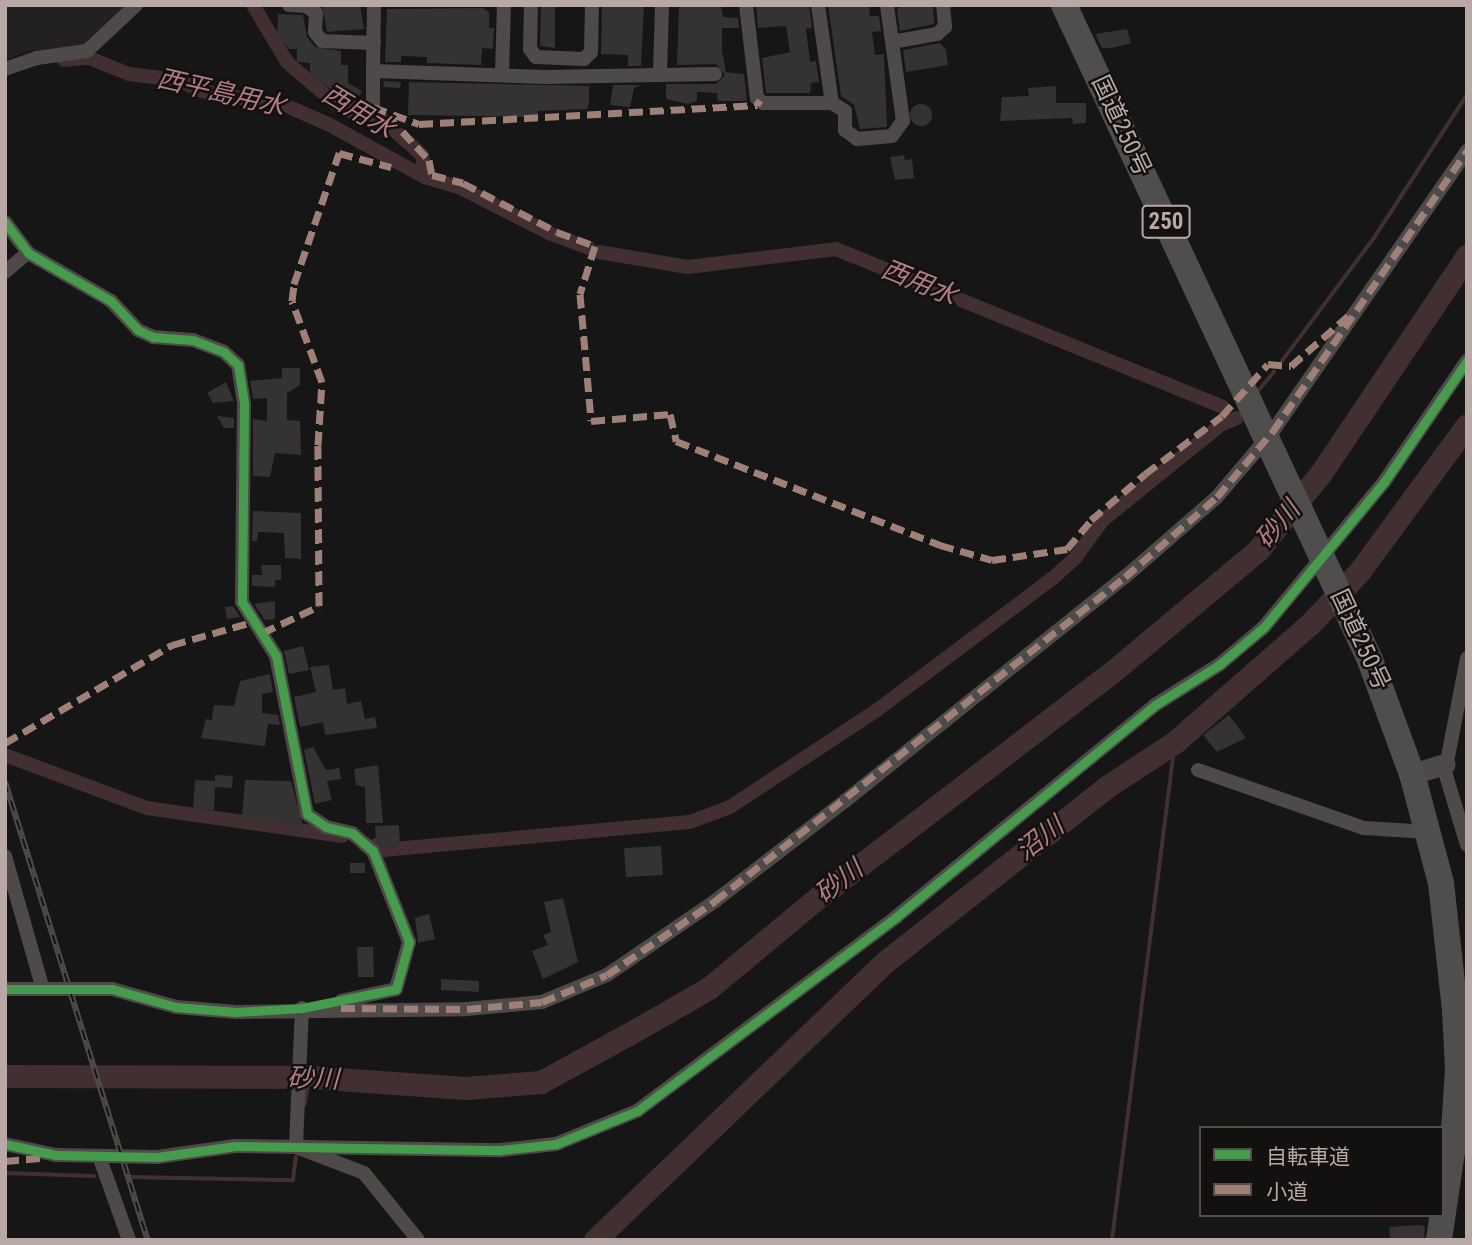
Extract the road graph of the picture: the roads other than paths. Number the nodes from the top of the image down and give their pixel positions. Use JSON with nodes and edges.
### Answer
{"nodes":[{"id":1,"x":136,"y":5,"type":"edge"},
{"id":2,"x":289,"y":5,"type":"edge"},
{"id":3,"x":374,"y":5,"type":"edge"},
{"id":4,"x":504,"y":5,"type":"edge"},
{"id":5,"x":531,"y":5,"type":"edge"},
{"id":6,"x":592,"y":5,"type":"edge"},
{"id":7,"x":662,"y":5,"type":"edge"},
{"id":8,"x":746,"y":5,"type":"edge"},
{"id":9,"x":818,"y":5,"type":"edge"},
{"id":10,"x":887,"y":5,"type":"edge"},
{"id":11,"x":943,"y":5,"type":"edge"},
{"id":12,"x":1064,"y":5,"type":"edge"},
{"id":13,"x":892,"y":42,"type":"junction"},
{"id":14,"x":374,"y":43,"type":"junction"},
{"id":15,"x":5,"y":69,"type":"edge"},
{"id":16,"x":373,"y":71,"type":"junction"},
{"id":17,"x":660,"y":73,"type":"junction"},
{"id":18,"x":715,"y":74,"type":"dead end"},
{"id":19,"x":502,"y":75,"type":"junction"},
{"id":20,"x":832,"y":103,"type":"junction"},
{"id":21,"x":373,"y":107,"type":"dead end"},
{"id":22,"x":1467,"y":151,"type":"edge"},
{"id":23,"x":5,"y":222,"type":"edge"},
{"id":24,"x":28,"y":253,"type":"junction"},
{"id":25,"x":5,"y":272,"type":"edge"},
{"id":26,"x":1467,"y":361,"type":"edge"},
{"id":27,"x":1266,"y":440,"type":"junction"},
{"id":28,"x":1325,"y":563,"type":"junction"},
{"id":29,"x":1467,"y":658,"type":"edge"},
{"id":30,"x":1446,"y":764,"type":"junction"},
{"id":31,"x":1198,"y":770,"type":"dead end"},
{"id":32,"x":1412,"y":774,"type":"junction"},
{"id":33,"x":1429,"y":832,"type":"junction"},
{"id":34,"x":1467,"y":845,"type":"edge"},
{"id":35,"x":5,"y":856,"type":"edge"},
{"id":36,"x":5,"y":989,"type":"edge"},
{"id":37,"x":43,"y":989,"type":"junction"},
{"id":38,"x":302,"y":1008,"type":"junction"},
{"id":39,"x":296,"y":1141,"type":"junction"},
{"id":40,"x":5,"y":1144,"type":"edge"},
{"id":41,"x":99,"y":1156,"type":"junction"},
{"id":42,"x":1444,"y":1206,"type":"edge"},
{"id":43,"x":1442,"y":1217,"type":"edge"},
{"id":44,"x":129,"y":1240,"type":"edge"},
{"id":45,"x":418,"y":1240,"type":"edge"},
{"id":46,"x":1439,"y":1240,"type":"edge"}],
"edges":[{"from":1,"to":15,"type":"street"},
{"from":2,"to":14,"type":"street"},
{"from":3,"to":14,"type":"street"},
{"from":4,"to":19,"type":"street"},
{"from":5,"to":6,"type":"street"},
{"from":7,"to":17,"type":"street"},
{"from":8,"to":20,"type":"street"},
{"from":9,"to":20,"type":"street"},
{"from":10,"to":13,"type":"street"},
{"from":11,"to":13,"type":"street"},
{"from":12,"to":27,"type":"highway","name":"国道250号","number":"250"},
{"from":13,"to":20,"type":"street"},
{"from":14,"to":16,"type":"street"},
{"from":16,"to":19,"type":"street"},
{"from":16,"to":21,"type":"street"},
{"from":17,"to":18,"type":"street"},
{"from":17,"to":19,"type":"street"},
{"from":22,"to":27,"type":"street"},
{"from":23,"to":24,"type":"street"},
{"from":24,"to":25,"type":"street"},
{"from":24,"to":38,"type":"street"},
{"from":26,"to":28,"type":"street"},
{"from":27,"to":28,"type":"highway","name":"国道250号","number":"250"},
{"from":27,"to":38,"type":"street"},
{"from":28,"to":32,"type":"highway","name":"国道250号","number":"250"},
{"from":28,"to":39,"type":"street"},
{"from":29,"to":30,"type":"street"},
{"from":30,"to":32,"type":"street"},
{"from":30,"to":34,"type":"street"},
{"from":31,"to":33,"type":"street"},
{"from":32,"to":33,"type":"highway","name":"国道250号","number":"250"},
{"from":33,"to":42,"type":"highway","name":"国道250号","number":"250"},
{"from":35,"to":37,"type":"street"},
{"from":36,"to":37,"type":"street"},
{"from":37,"to":38,"type":"street"},
{"from":38,"to":39,"type":"street"},
{"from":39,"to":41,"type":"street"},
{"from":39,"to":45,"type":"street"},
{"from":40,"to":41,"type":"street"},
{"from":41,"to":44,"type":"street"},
{"from":43,"to":46,"type":"highway","name":"国道250号","number":"250"}]}
